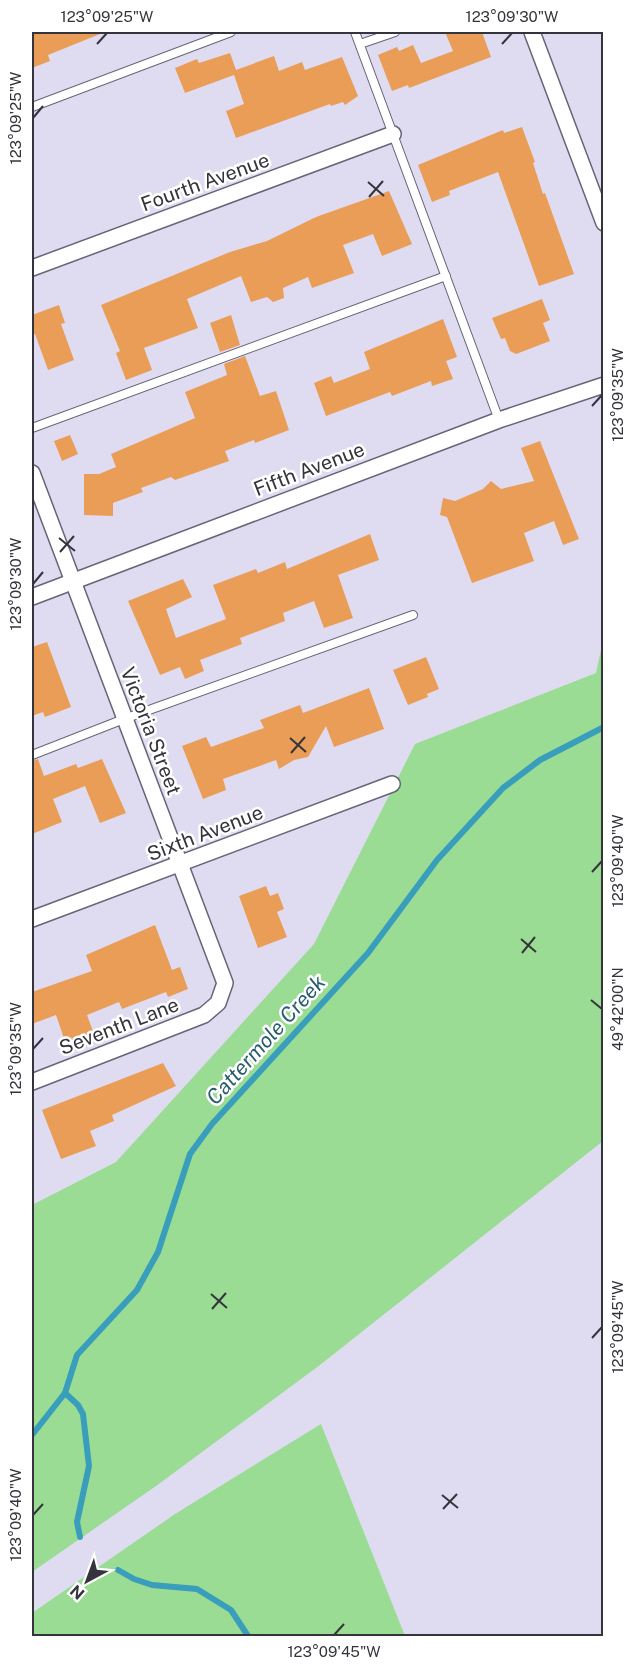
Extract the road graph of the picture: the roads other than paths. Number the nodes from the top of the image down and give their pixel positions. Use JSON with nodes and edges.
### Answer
{"nodes":[{"id":1,"x":231,"y":32,"type":"edge"},
{"id":2,"x":356,"y":32,"type":"edge"},
{"id":3,"x":395,"y":32,"type":"edge"},
{"id":4,"x":532,"y":32,"type":"edge"},
{"id":5,"x":360,"y":44,"type":"junction"},
{"id":6,"x":32,"y":107,"type":"edge"},
{"id":7,"x":393,"y":134,"type":"junction"},
{"id":8,"x":603,"y":223,"type":"edge"},
{"id":9,"x":32,"y":268,"type":"edge"},
{"id":10,"x":446,"y":276,"type":"junction"},
{"id":11,"x":603,"y":386,"type":"edge"},
{"id":12,"x":499,"y":420,"type":"junction"},
{"id":13,"x":32,"y":428,"type":"edge"},
{"id":14,"x":32,"y":473,"type":"edge"},
{"id":15,"x":72,"y":582,"type":"junction"},
{"id":16,"x":32,"y":597,"type":"edge"},
{"id":17,"x":413,"y":615,"type":"dead end"},
{"id":18,"x":124,"y":719,"type":"junction"},
{"id":19,"x":32,"y":755,"type":"edge"},
{"id":20,"x":392,"y":784,"type":"dead end"},
{"id":21,"x":179,"y":865,"type":"junction"},
{"id":22,"x":32,"y":919,"type":"edge"},
{"id":23,"x":218,"y":1003,"type":"joint"},
{"id":24,"x":32,"y":1082,"type":"edge"}],
"edges":[{"from":1,"to":6,"type":"lane"},
{"from":2,"to":5,"type":"lane"},
{"from":3,"to":5,"type":"lane"},
{"from":4,"to":8,"type":"street"},
{"from":5,"to":7,"type":"lane"},
{"from":7,"to":9,"type":"street","name":"Fourth Avenue"},
{"from":7,"to":10,"type":"lane"},
{"from":10,"to":12,"type":"lane"},
{"from":10,"to":13,"type":"lane"},
{"from":11,"to":12,"type":"street","name":"Fifth Avenue"},
{"from":12,"to":15,"type":"street","name":"Fifth Avenue"},
{"from":14,"to":15,"type":"street","name":"Victoria Street"},
{"from":15,"to":16,"type":"street","name":"Fifth Avenue"},
{"from":15,"to":18,"type":"street","name":"Victoria Street"},
{"from":17,"to":18,"type":"lane"},
{"from":18,"to":19,"type":"lane"},
{"from":18,"to":21,"type":"street","name":"Victoria Street"},
{"from":20,"to":21,"type":"street","name":"Sixth Avenue"},
{"from":21,"to":22,"type":"street","name":"Sixth Avenue"},
{"from":21,"to":23,"type":"street","name":"Victoria Street"},
{"from":23,"to":24,"type":"street","name":"Seventh Lane"}]}
